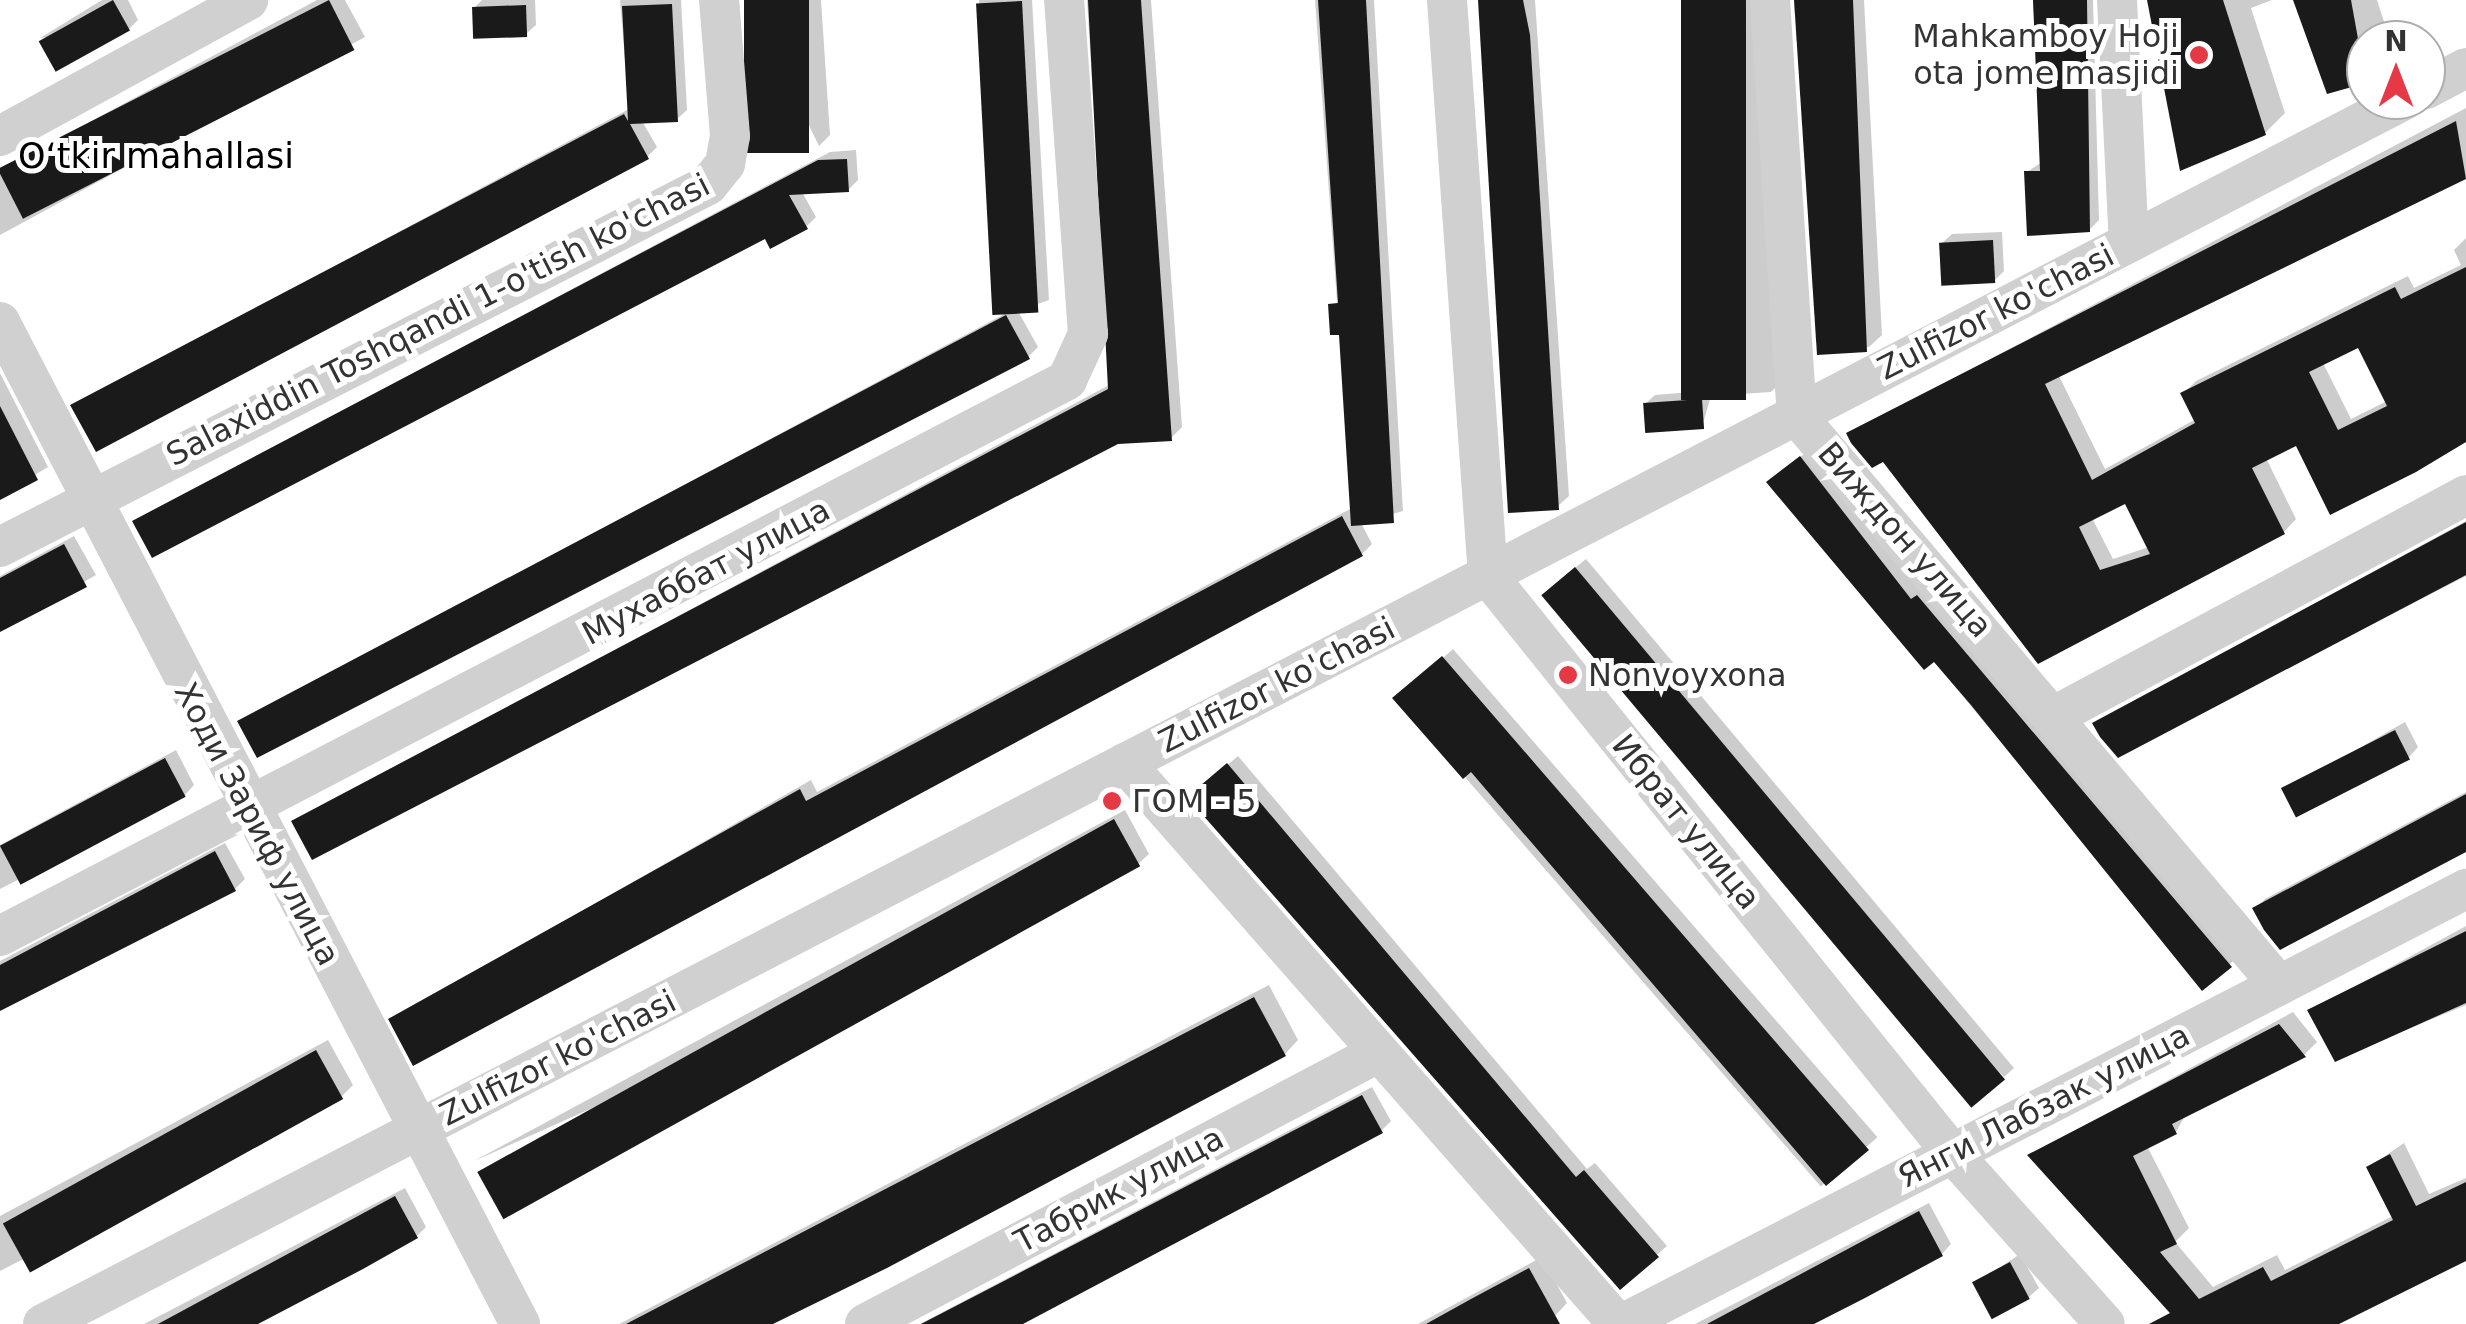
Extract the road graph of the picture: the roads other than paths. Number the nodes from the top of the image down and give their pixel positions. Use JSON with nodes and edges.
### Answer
{"nodes":[{"id":1,"x":248,"y":0,"type":"edge"},
{"id":2,"x":719,"y":0,"type":"edge"},
{"id":3,"x":1064,"y":0,"type":"edge"},
{"id":4,"x":1447,"y":0,"type":"edge"},
{"id":5,"x":1770,"y":0,"type":"edge"},
{"id":6,"x":2116,"y":0,"type":"edge"},
{"id":7,"x":2366,"y":120,"type":"edge"},
{"id":8,"x":0,"y":136,"type":"edge"},
{"id":9,"x":2130,"y":243,"type":"junction"},
{"id":10,"x":0,"y":322,"type":"edge"},
{"id":11,"x":1797,"y":416,"type":"junction"},
{"id":12,"x":2466,"y":496,"type":"edge"},
{"id":13,"x":90,"y":500,"type":"junction"},
{"id":14,"x":0,"y":546,"type":"edge"},
{"id":15,"x":1488,"y":576,"type":"junction"},
{"id":16,"x":2058,"y":714,"type":"junction"},
{"id":17,"x":1126,"y":763,"type":"junction"},
{"id":18,"x":247,"y":811,"type":"junction"},
{"id":19,"x":2466,"y":889,"type":"edge"},
{"id":20,"x":0,"y":936,"type":"edge"},
{"id":21,"x":2279,"y":986,"type":"junction"},
{"id":22,"x":1374,"y":1055,"type":"junction"},
{"id":23,"x":420,"y":1130,"type":"junction"},
{"id":24,"x":1952,"y":1153,"type":"junction"},
{"id":25,"x":43,"y":1324,"type":"edge"},
{"id":26,"x":520,"y":1324,"type":"edge"},
{"id":27,"x":864,"y":1324,"type":"edge"},
{"id":28,"x":1620,"y":1324,"type":"edge"},
{"id":29,"x":2105,"y":1324,"type":"edge"}],
"edges":[{"from":1,"to":8,"type":"street"},
{"from":2,"to":13,"type":"street","name":"Salaxiddin Toshqandi 1-o'tish ko'chasi"},
{"from":3,"to":18,"type":"street","name":"Мухаббат улица"},
{"from":4,"to":15,"type":"street"},
{"from":5,"to":11,"type":"street","name":"Виждон улица"},
{"from":6,"to":9,"type":"street"},
{"from":7,"to":9,"type":"street","name":"Zulfizor ko'chasi"},
{"from":9,"to":11,"type":"street","name":"Zulfizor ko'chasi"},
{"from":10,"to":13,"type":"street","name":"Ходи Зариф улица"},
{"from":11,"to":15,"type":"street","name":"Zulfizor ko'chasi"},
{"from":11,"to":16,"type":"street","name":"Виждон улица"},
{"from":12,"to":16,"type":"street"},
{"from":13,"to":14,"type":"street","name":"Salaxiddin Toshqandi 1-o'tish ko'chasi"},
{"from":13,"to":18,"type":"street","name":"Ходи Зариф улица"},
{"from":15,"to":17,"type":"street","name":"Zulfizor ko'chasi"},
{"from":15,"to":24,"type":"street","name":"Ибрат улица"},
{"from":16,"to":21,"type":"street","name":"Виждон улица"},
{"from":17,"to":22,"type":"street"},
{"from":17,"to":23,"type":"street","name":"Zulfizor ko'chasi"},
{"from":18,"to":20,"type":"street","name":"Мухаббат улица"},
{"from":18,"to":23,"type":"street","name":"Ходи Зариф улица"},
{"from":19,"to":21,"type":"street","name":"Янги Лабзак улица"},
{"from":21,"to":24,"type":"street","name":"Янги Лабзак улица"},
{"from":22,"to":27,"type":"street","name":"Табрик улица"},
{"from":22,"to":28,"type":"street"},
{"from":23,"to":25,"type":"street","name":"Zulfizor ko'chasi"},
{"from":23,"to":26,"type":"street","name":"Ходи Зариф улица"},
{"from":24,"to":28,"type":"street","name":"Янги Лабзак улица"},
{"from":24,"to":29,"type":"street","name":"Ибрат улица"}]}
